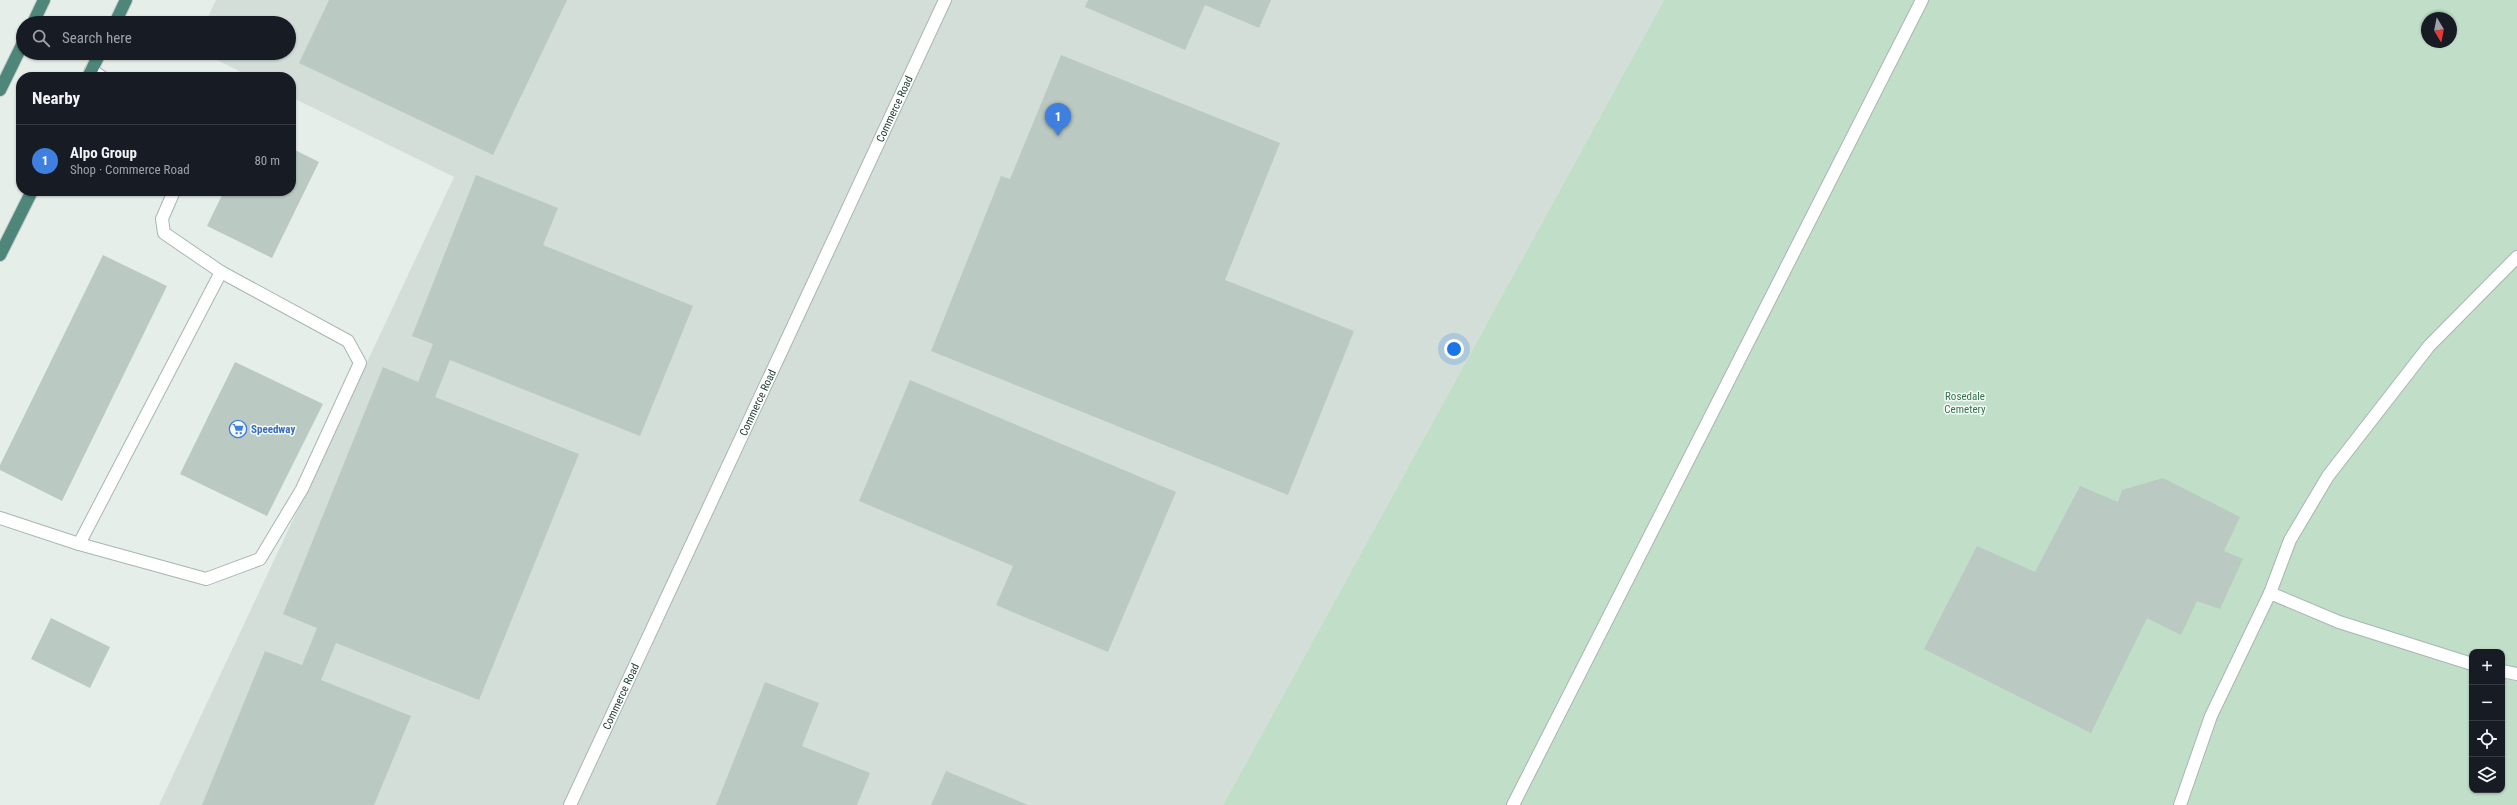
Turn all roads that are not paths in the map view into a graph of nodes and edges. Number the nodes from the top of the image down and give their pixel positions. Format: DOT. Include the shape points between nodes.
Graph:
graph roads {
  1 [pos="44,0"];
  2 [pos="126,0"];
  3 [pos="945,0"];
  4 [pos="1922,0"];
  5 [pos="36,16"];
  6 [pos="118,16"];
  7 [pos="16,57"];
  8 [pos="98,60"];
  9 [pos="95,72"];
  10 [pos="0,90"];
  11 [pos="30,196"];
  12 [pos="172,196"];
  13 [pos="0,255"];
  14 [pos="2517,257"];
  15 [pos="221,272"];
  16 [pos="0,518"];
  17 [pos="79,544"];
  18 [pos="2270,593"];
  19 [pos="2469,663"];
  20 [pos="2505,672"];
  21 [pos="2517,674"];
  22 [pos="570,805"];
  23 [pos="1513,805"];
  24 [pos="2180,805"];
  1 -- 5 [label="highway"];
  2 -- 6 [label="highway"];
  3 -- 22 [label="street, Commerce Road"];
  4 -- 23 [label="street"];
  7 -- 10 [label="highway"];
  8 -- 9 [label="highway"];
  11 -- 13 [label="highway"];
  12 -- 15 [label="street" via="162,219 164,233"];
  14 -- 18 [label="street" via="2429,346 2328,476 2290,540"];
  15 -- 17 [label="street"];
  15 -- 17 [label="street" via="348,341 360,363 302,489 260,559 206,579"];
  16 -- 17 [label="street"];
  18 -- 19 [label="street" via="2339,622"];
  18 -- 24 [label="street" via="2211,716"];
  20 -- 21 [label="street"];
}
